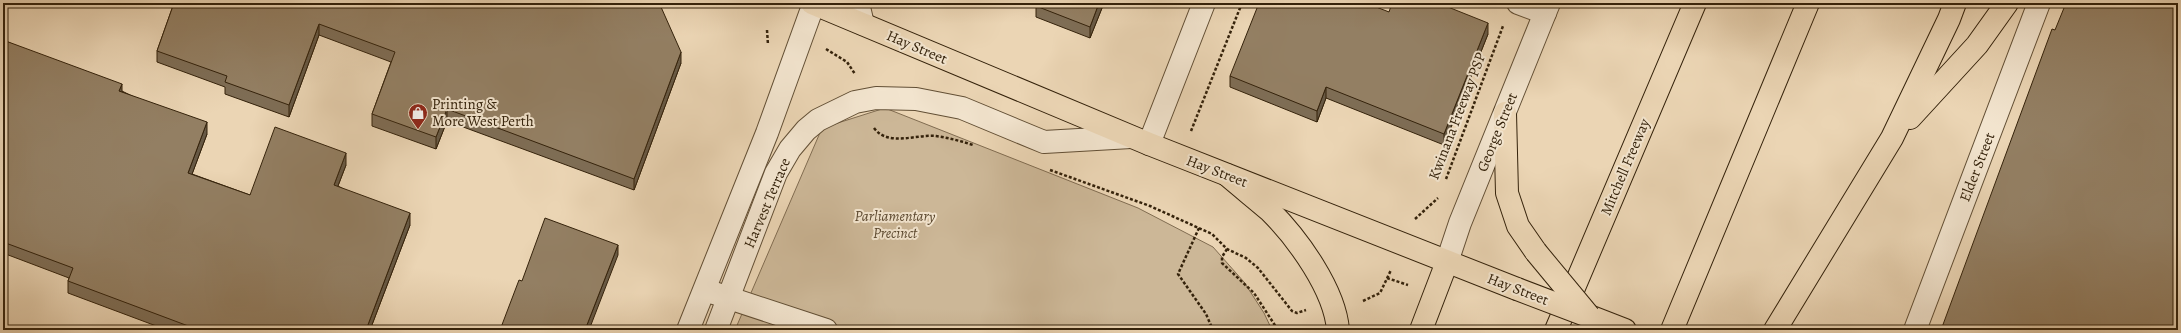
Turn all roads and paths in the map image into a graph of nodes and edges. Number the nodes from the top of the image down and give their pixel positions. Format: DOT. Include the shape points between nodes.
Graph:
graph roads {
  1 [pos="813,3"];
  2 [pos="858,3"];
  3 [pos="1204,3"];
  4 [pos="1242,3"];
  5 [pos="1518,3"];
  6 [pos="1695,3"];
  7 [pos="1808,3"];
  8 [pos="1955,3"];
  9 [pos="2007,3"];
  10 [pos="2039,3"];
  11 [pos="1547,8"];
  12 [pos="863,24"];
  13 [pos="1503,25"];
  14 [pos="821,47"];
  15 [pos="856,77"];
  16 [pos="1505,113"];
  17 [pos="871,122"];
  18 [pos="1892,138"];
  19 [pos="1140,141"];
  20 [pos="978,146"];
  21 [pos="1181,157"];
  22 [pos="1049,170"];
  23 [pos="1227,175"];
  24 [pos="1443,185"];
  25 [pos="1440,192"];
  26 [pos="1412,222"];
  27 [pos="1199,228"];
  28 [pos="1227,249"];
  29 [pos="1447,262"];
  30 [pos="1394,264"];
  31 [pos="1387,278"];
  32 [pos="1408,285"];
  33 [pos="703,290"];
  34 [pos="728,297"];
  35 [pos="1363,300"];
  36 [pos="1306,310"];
  37 [pos="1589,316"];
  38 [pos="688,330"];
  39 [pos="716,330"];
  40 [pos="826,330"];
  41 [pos="1213,330"];
  42 [pos="1278,330"];
  43 [pos="1338,330"];
  44 [pos="1421,330"];
  45 [pos="1556,330"];
  46 [pos="1625,330"];
  47 [pos="1672,330"];
  48 [pos="1775,330"];
  49 [pos="1915,330"];
  1 -- 12 [label="main road, Hay Street"];
  1 -- 33 [label="street, Harvest Terrace" via="767,133"];
  2 -- 12 [label="street"];
  3 -- 19 [label="street"];
  4 -- 21 [label="path"];
  5 -- 11 [label="street"];
  6 -- 45 [label="main road, Mitchell Freeway"];
  7 -- 47 [label="main road"];
  8 -- 18 [label="main road"];
  9 -- 18 [label="main road" via="1977,45"];
  10 -- 49 [label="street, Elder Street"];
  11 -- 16 [label="street, George Street"];
  12 -- 19 [label="main road, Hay Street"];
  13 -- 24 [label="path, Kwinana Freeway PSP"];
  14 -- 15 [label="path" via="847,62"];
  16 -- 29 [label="street, George Street" via="1460,223"];
  16 -- 37 [label="main road, bridge" via="1507,192 1518,226"];
  17 -- 20 [label="path" via="879,134 890,138 935,136"];
  18 -- 48 [label="main road"];
  19 -- 21 [label="main road, Hay Street"];
  19 -- 34 [label="street, Harvest Terrace" via="1044,142 962,108 916,99 876,98 843,107 818,120 790,149 776,173"];
  21 -- 23 [label="main road, Hay Street"];
  22 -- 27 [label="path" via="1150,206"];
  23 -- 29 [label="main road, Hay Street"];
  23 -- 43 [label="main road" via="1270,212 1306,257 1334,305"];
  25 -- 26 [label="path, Kwinana Freeway PSP" via="1438,199"];
  27 -- 28 [label="path" via="1212,234"];
  27 -- 41 [label="path" via="1178,274 1206,314"];
  28 -- 36 [label="path" via="1246,258 1258,268 1292,311 1297,313"];
  28 -- 42 [label="path" via="1222,257 1222,263 1254,293"];
  29 -- 37 [label="main road, Hay Street, bridge"];
  29 -- 44 [label="main road"];
  30 -- 31 [label="path"];
  31 -- 32 [label="path"];
  31 -- 35 [label="path" via="1380,293"];
  33 -- 34 [label="street"];
  33 -- 38 [label="street, Harvest Terrace"];
  34 -- 39 [label="street, Harvest Terrace"];
  34 -- 40 [label="street"];
  37 -- 46 [label="main road, Hay Street"];
}
